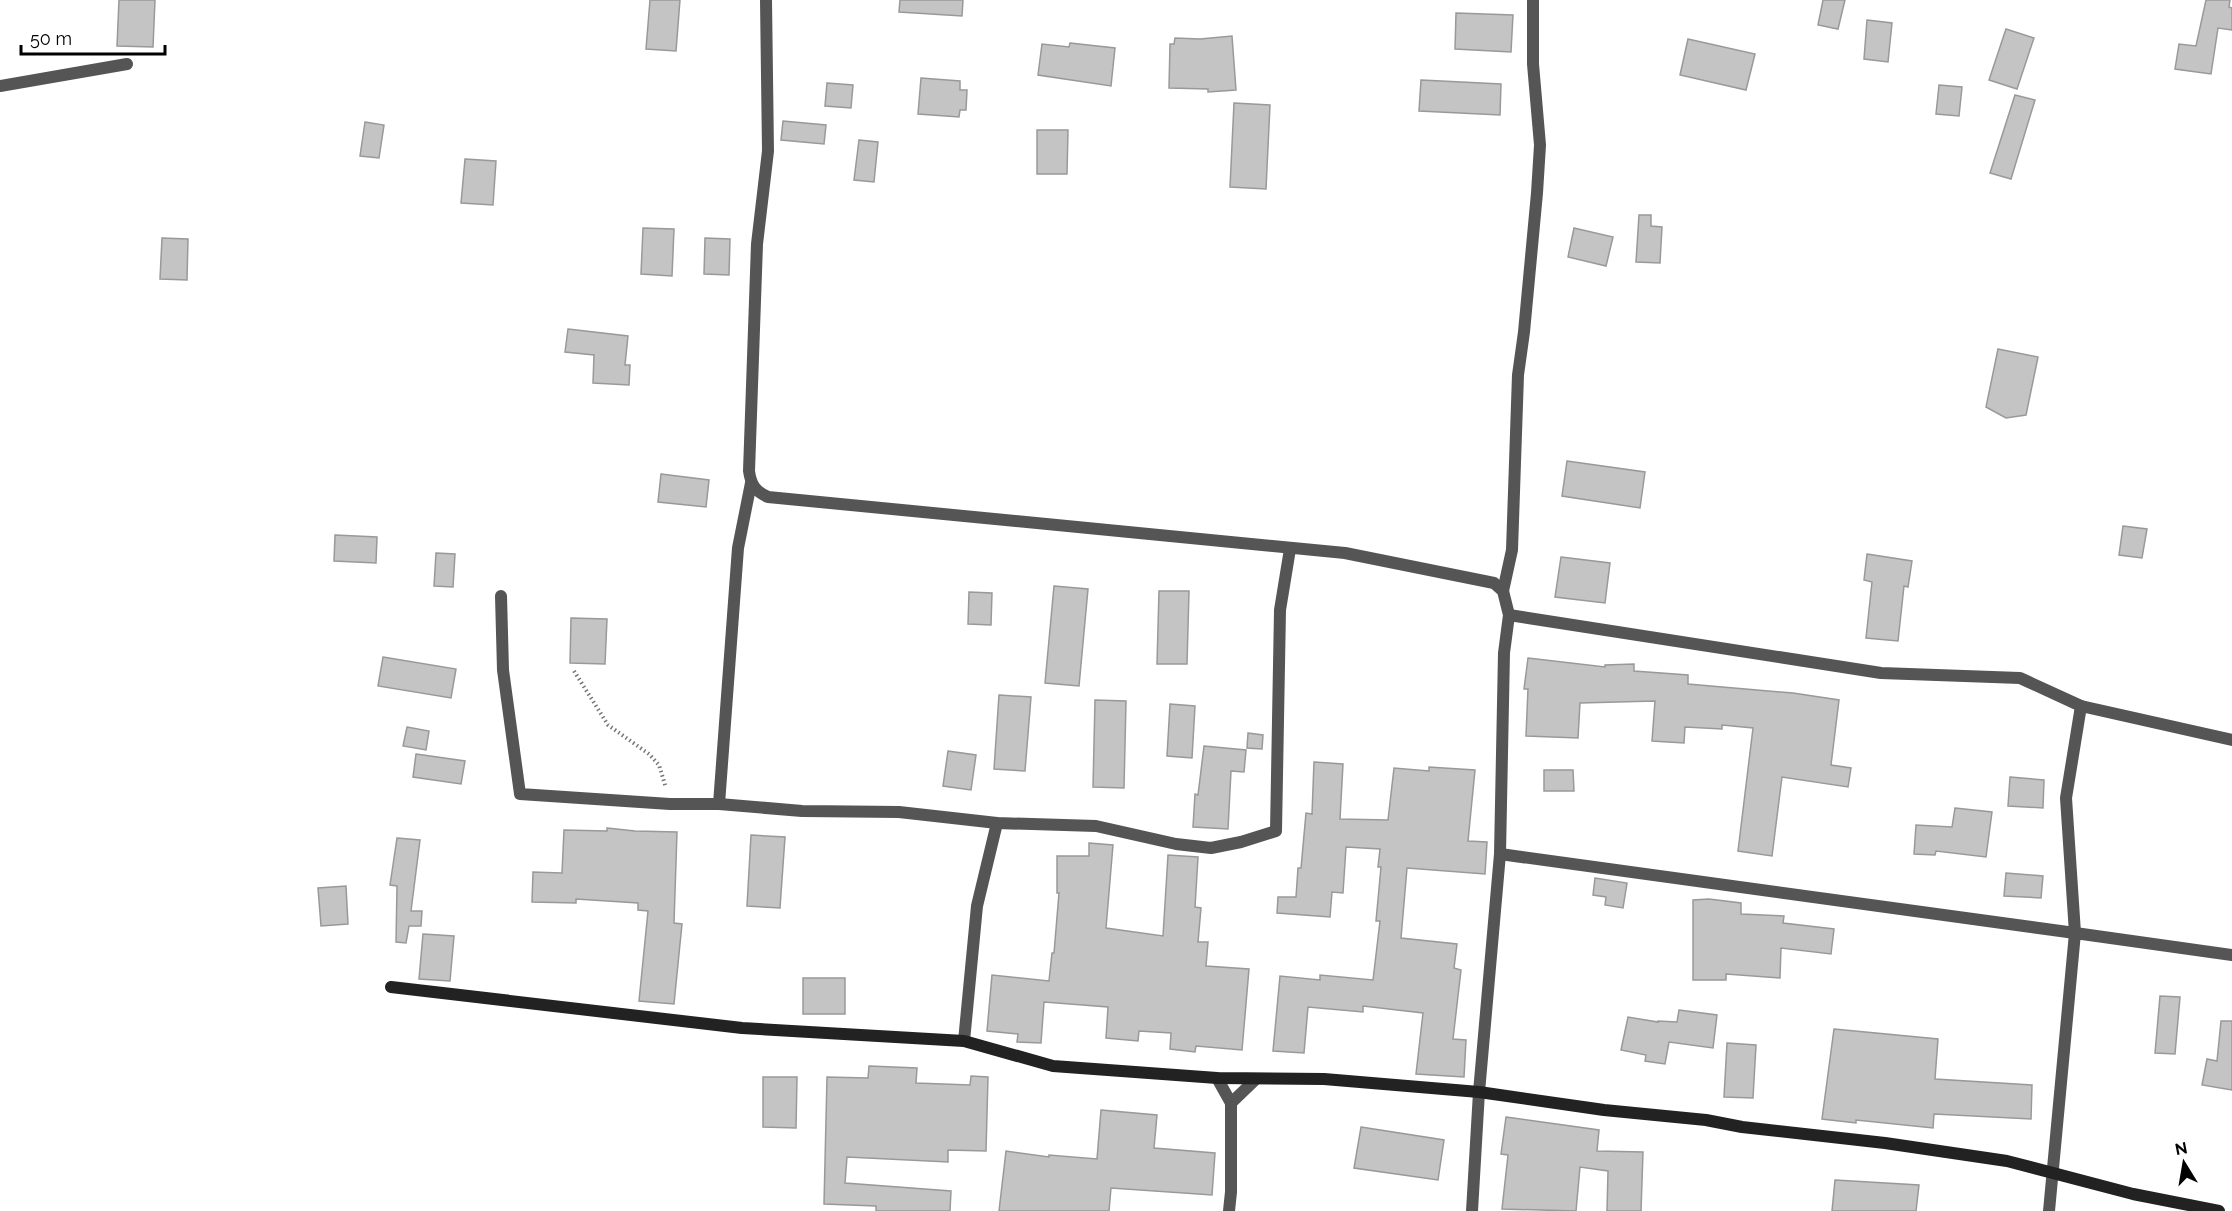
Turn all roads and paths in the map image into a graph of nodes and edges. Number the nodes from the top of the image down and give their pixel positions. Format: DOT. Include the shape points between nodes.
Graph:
graph roads {
  1 [pos="766,0"];
  2 [pos="1533,0"];
  3 [pos="127,64"];
  4 [pos="0,86"];
  5 [pos="751,483"];
  6 [pos="1290,549"];
  7 [pos="1503,591"];
  8 [pos="501,596"];
  9 [pos="1509,615"];
  10 [pos="574,671"];
  11 [pos="2081,706"];
  12 [pos="2232,740"];
  13 [pos="670,804"];
  14 [pos="720,804"];
  15 [pos="997,823"];
  16 [pos="1500,854"];
  17 [pos="2075,933"];
  18 [pos="2232,955"];
  19 [pos="391,987"];
  20 [pos="964,1041"];
  21 [pos="1217,1078"];
  22 [pos="1256,1080"];
  23 [pos="1479,1092"];
  24 [pos="1231,1103"];
  25 [pos="2052,1172"];
  26 [pos="1229,1211"];
  27 [pos="1472,1211"];
  28 [pos="2049,1211"];
  29 [pos="2219,1211"];
  1 -- 5 [label="street" via="768,150 757,243"];
  2 -- 7 [label="street" via="1533,64 1540,145 1530,283 1518,375 1512,550"];
  3 -- 4 [label="street"];
  5 -- 6 [label="street" via="768,497"];
  5 -- 14 [label="street" via="738,548"];
  6 -- 7 [label="street" via="1345,553 1494,583"];
  6 -- 15 [label="street" via="1280,610 1276,831 1211,848 1096,826"];
  7 -- 9 [label="street"];
  8 -- 13 [label="street" via="502,670 520,794"];
  9 -- 11 [label="street" via="1881,673 2020,678"];
  9 -- 16 [label="street" via="1504,653"];
  10 -- 13 [label="path" via="608,725 659,765"];
  11 -- 12 [label="street"];
  11 -- 17 [label="street" via="2066,798"];
  13 -- 14 [label="street"];
  14 -- 15 [label="street" via="802,811 899,812"];
  15 -- 20 [label="street" via="977,906"];
  16 -- 17 [label="street"];
  16 -- 23 [label="street"];
  17 -- 18 [label="street"];
  17 -- 25 [label="street"];
  19 -- 20 [label="street" via="742,1028"];
  20 -- 21 [label="street" via="1053,1066"];
  21 -- 22 [label="street"];
  21 -- 24 [label="street"];
  22 -- 23 [label="street" via="1324,1079"];
  22 -- 24 [label="street"];
  23 -- 25 [label="street" via="1885,1143 2007,1161"];
  23 -- 27 [label="street"];
  24 -- 26 [label="street"];
  25 -- 28 [label="street"];
  25 -- 29 [label="street" via="2133,1194"];
}
